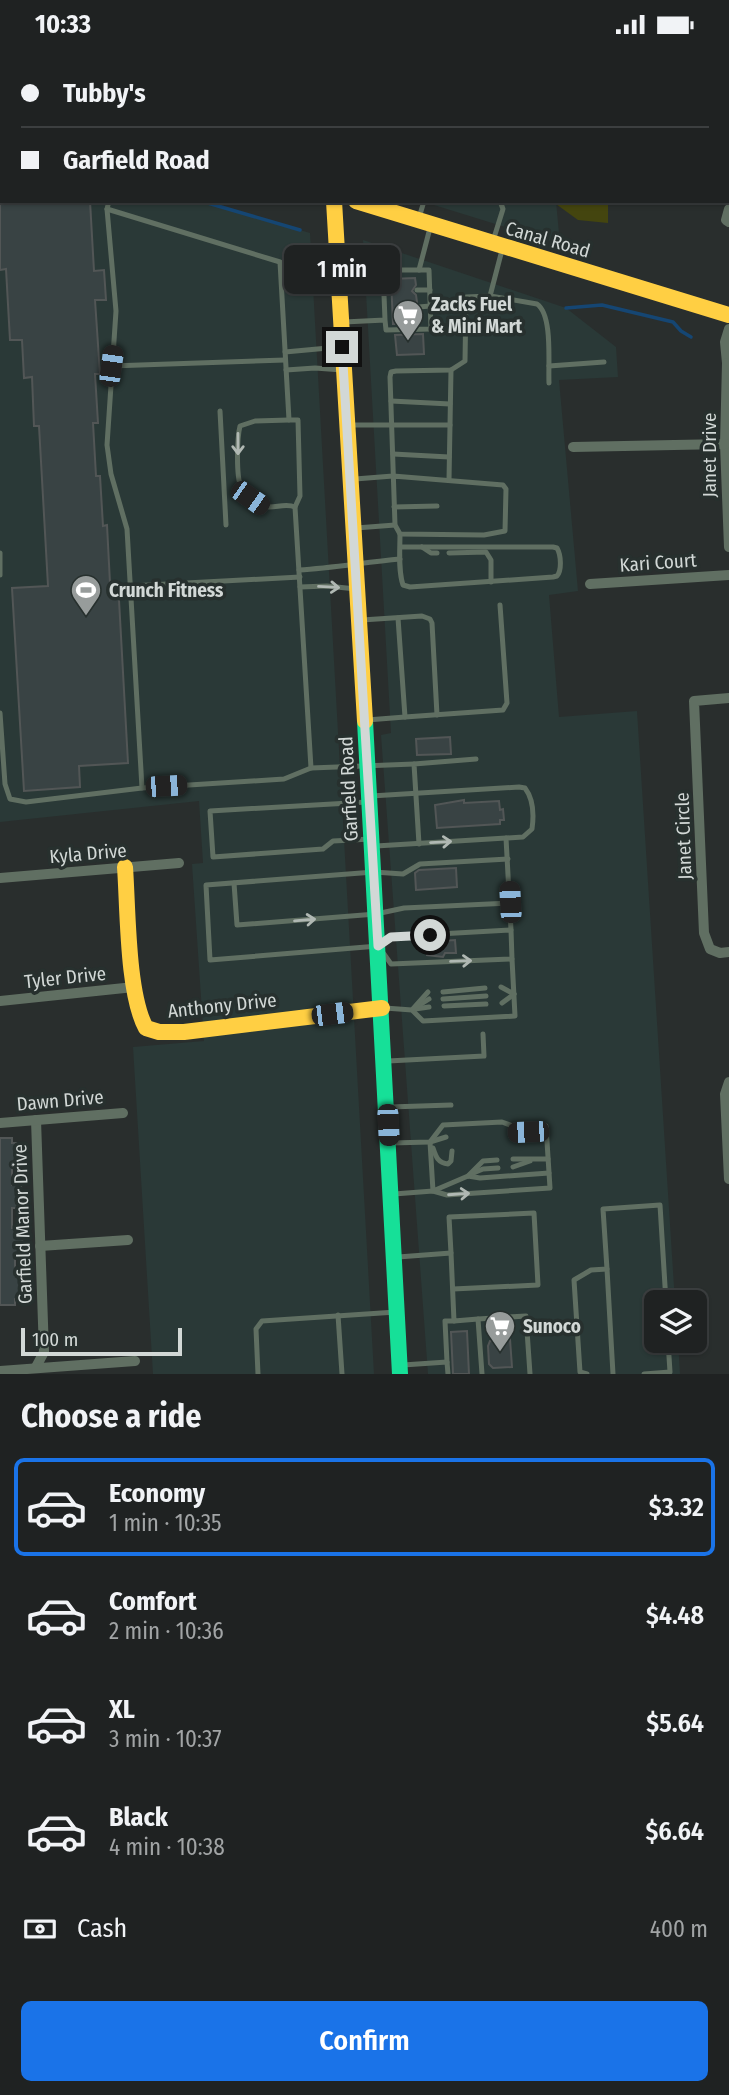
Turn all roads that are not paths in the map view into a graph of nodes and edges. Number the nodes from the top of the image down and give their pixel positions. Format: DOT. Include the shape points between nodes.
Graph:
graph roads {
  1 [pos="108,203"];
  2 [pos="334,203"];
  3 [pos="362,203"];
  4 [pos="424,203"];
  5 [pos="501,203"];
  6 [pos="107,209"];
  7 [pos="729,209"];
  8 [pos="729,222"];
  9 [pos="424,223"];
  10 [pos="497,246"];
  11 [pos="419,270"];
  12 [pos="430,290"];
  13 [pos="417,291"];
  14 [pos="490,296"];
  15 [pos="430,306"];
  16 [pos="419,307"];
  17 [pos="729,315"];
  18 [pos="385,320"];
  19 [pos="341,323"];
  20 [pos="729,329"];
  21 [pos="342,347"];
  22 [pos="285,352"];
  23 [pos="285,360"];
  24 [pos="604,362"];
  25 [pos="728,362"];
  26 [pos="111,366"];
  27 [pos="549,366"];
  28 [pos="286,370"];
  29 [pos="344,370"];
  30 [pos="452,370"];
  31 [pos="549,383"];
  32 [pos="391,401"];
  33 [pos="450,404"];
  34 [pos="220,411"];
  35 [pos="289,421"];
  36 [pos="346,425"];
  37 [pos="392,425"];
  38 [pos="450,425"];
  39 [pos="724,444"];
  40 [pos="573,447"];
  41 [pos="393,454"];
  42 [pos="449,457"];
  43 [pos="393,476"];
  44 [pos="349,480"];
  45 [pos="449,480"];
  46 [pos="437,506"];
  47 [pos="295,507"];
  48 [pos="394,507"];
  49 [pos="226,525"];
  50 [pos="395,525"];
  51 [pos="728,527"];
  52 [pos="352,528"];
  53 [pos="400,534"];
  54 [pos="400,547"];
  55 [pos="421,547"];
  56 [pos="729,547"];
  57 [pos="0,553"];
  58 [pos="438,553"];
  59 [pos="449,553"];
  60 [pos="400,559"];
  61 [pos="355,563"];
  62 [pos="299,570"];
  63 [pos="0,575"];
  64 [pos="729,575"];
  65 [pos="300,577"];
  66 [pos="491,582"];
  67 [pos="590,584"];
  68 [pos="130,586"];
  69 [pos="300,587"];
  70 [pos="357,589"];
  71 [pos="500,605"];
  72 [pos="398,618"];
  73 [pos="359,620"];
  74 [pos="729,698"];
  75 [pos="0,713"];
  76 [pos="437,715"];
  77 [pos="405,717"];
  78 [pos="365,720"];
  79 [pos="476,759"];
  80 [pos="414,764"];
  81 [pos="368,767"];
  82 [pos="312,768"];
  83 [pos="142,788"];
  84 [pos="416,793"];
  85 [pos="370,799"];
  86 [pos="506,838"];
  87 [pos="372,843"];
  88 [pos="419,844"];
  89 [pos="508,859"];
  90 [pos="179,863"];
  91 [pos="125,867"];
  92 [pos="374,872"];
  93 [pos="0,878"];
  94 [pos="234,883"];
  95 [pos="510,902"];
  96 [pos="376,914"];
  97 [pos="511,930"];
  98 [pos="378,946"];
  99 [pos="729,952"];
  100 [pos="512,959"];
  101 [pos="134,987"];
  102 [pos="500,987"];
  103 [pos="485,988"];
  104 [pos="428,992"];
  105 [pos="443,992"];
  106 [pos="514,994"];
  107 [pos="486,996"];
  108 [pos="501,996"];
  109 [pos="429,999"];
  110 [pos="0,1001"];
  111 [pos="502,1003"];
  112 [pos="486,1004"];
  113 [pos="429,1007"];
  114 [pos="382,1008"];
  115 [pos="412,1010"];
  116 [pos="483,1034"];
  117 [pos="384,1061"];
  118 [pos="728,1082"];
  119 [pos="451,1105"];
  120 [pos="387,1107"];
  121 [pos="122,1112"];
  122 [pos="36,1120"];
  123 [pos="0,1123"];
  124 [pos="546,1131"];
  125 [pos="511,1133"];
  126 [pos="446,1137"];
  127 [pos="430,1142"];
  128 [pos="388,1143"];
  129 [pos="452,1150"];
  130 [pos="513,1159"];
  131 [pos="548,1159"];
  132 [pos="497,1160"];
  133 [pos="531,1160"];
  134 [pos="513,1167"];
  135 [pos="498,1168"];
  136 [pos="549,1173"];
  137 [pos="468,1176"];
  138 [pos="729,1179"];
  139 [pos="433,1191"];
  140 [pos="391,1194"];
  141 [pos="128,1240"];
  142 [pos="40,1246"];
  143 [pos="451,1253"];
  144 [pos="394,1257"];
  145 [pos="607,1269"];
  146 [pos="453,1289"];
  147 [pos="665,1290"];
  148 [pos="397,1312"];
  149 [pos="338,1315"];
  150 [pos="478,1319"];
  151 [pos="454,1321"];
  152 [pos="669,1353"];
  153 [pos="135,1361"];
  154 [pos="447,1362"];
  155 [pos="400,1369"];
  156 [pos="0,1371"];
  157 [pos="37,1372"];
  158 [pos="258,1374"];
  159 [pos="342,1374"];
  160 [pos="448,1374"];
  161 [pos="482,1374"];
  162 [pos="530,1374"];
  163 [pos="587,1374"];
  164 [pos="613,1374"];
  165 [pos="644,1374"];
  1 -- 6 [label="lane"];
  2 -- 19 [label="main road, Garfield Road"];
  3 -- 9 [label="main road, Canal Road"];
  4 -- 9 [label="lane"];
  5 -- 10 [label="lane"];
  6 -- 22 [label="lane" via="280,262"];
  6 -- 26 [label="lane" via="116,311"];
  7 -- 8 [label="street"];
  9 -- 10 [label="main road, Canal Road"];
  9 -- 11 [label="lane"];
  10 -- 14 [label="lane"];
  10 -- 17 [label="main road, Canal Road"];
  11 -- 12 [label="lane" via="429,270"];
  11 -- 18 [label="lane" via="383,270"];
  12 -- 13 [label="lane"];
  12 -- 15 [label="lane"];
  14 -- 27 [label="lane" via="542,308 547,318"];
  14 -- 30 [label="lane" via="466,297 464,361"];
  15 -- 16 [label="lane"];
  15 -- 18 [label="lane" via="431,329 386,330"];
  18 -- 19 [label="lane"];
  19 -- 21 [label="main road, Garfield Road"];
  20 -- 25 [label="street, Janet Drive" via="725,342"];
  21 -- 22 [label="lane"];
  21 -- 29 [label="main road, Garfield Road"];
  22 -- 23 [label="lane"];
  23 -- 26 [label="lane"];
  23 -- 28 [label="lane"];
  24 -- 27 [label="lane"];
  25 -- 39 [label="street, Janet Drive"];
  26 -- 68 [label="lane" via="107,445 127,529"];
  27 -- 31 [label="lane"];
  28 -- 29 [label="lane"];
  28 -- 35 [label="lane"];
  29 -- 36 [label="main road, Garfield Road"];
  30 -- 32 [label="lane" via="391,372"];
  30 -- 33 [label="lane"];
  32 -- 33 [label="lane"];
  32 -- 37 [label="lane"];
  33 -- 38 [label="lane"];
  34 -- 49 [label="lane"];
  35 -- 47 [label="lane" via="298,420 300,496"];
  35 -- 47 [label="lane, one-way" via="240,426 240,486 262,506"];
  36 -- 37 [label="lane"];
  36 -- 44 [label="main road, Garfield Road"];
  37 -- 38 [label="lane"];
  37 -- 41 [label="lane"];
  38 -- 42 [label="lane"];
  39 -- 40 [label="street"];
  39 -- 51 [label="street, Janet Drive"];
  41 -- 42 [label="lane"];
  41 -- 43 [label="lane"];
  42 -- 45 [label="lane"];
  43 -- 44 [label="lane"];
  43 -- 45 [label="lane"];
  43 -- 48 [label="lane"];
  44 -- 52 [label="main road, Garfield Road"];
  45 -- 53 [label="lane" via="503,485 505,531"];
  46 -- 48 [label="lane"];
  47 -- 62 [label="lane"];
  48 -- 50 [label="lane"];
  50 -- 52 [label="lane"];
  50 -- 53 [label="lane"];
  51 -- 56 [label="street, Janet Drive"];
  52 -- 61 [label="main road, Garfield Road"];
  53 -- 54 [label="lane"];
  54 -- 55 [label="lane"];
  54 -- 60 [label="lane"];
  55 -- 58 [label="lane"];
  55 -- 66 [label="lane" via="557,548 557,576"];
  57 -- 63 [label="lane"];
  59 -- 66 [label="lane" via="486,552 491,560"];
  60 -- 61 [label="lane"];
  60 -- 66 [label="lane" via="401,580 410,587"];
  61 -- 62 [label="lane"];
  61 -- 70 [label="main road, Garfield Road"];
  62 -- 65 [label="lane"];
  64 -- 67 [label="street, Kari Court"];
  65 -- 68 [label="lane"];
  65 -- 69 [label="lane"];
  68 -- 83 [label="lane"];
  69 -- 70 [label="lane, one-way"];
  69 -- 82 [label="lane"];
  70 -- 73 [label="main road, Garfield Road"];
  71 -- 76 [label="lane" via="506,707"];
  72 -- 73 [label="lane"];
  72 -- 76 [label="lane" via="427,617 432,623"];
  72 -- 77 [label="lane"];
  73 -- 78 [label="main road, Garfield Road"];
  74 -- 99 [label="street, Janet Circle" via="694,701 704,933 710,949"];
  75 -- 83 [label="lane" via="10,799 26,802"];
  76 -- 77 [label="lane"];
  77 -- 78 [label="lane"];
  78 -- 81 [label="main road, Garfield Road"];
  79 -- 80 [label="lane"];
  80 -- 81 [label="lane"];
  80 -- 84 [label="lane"];
  81 -- 82 [label="lane"];
  81 -- 85 [label="main road, Garfield Road"];
  82 -- 83 [label="lane" via="284,779"];
  84 -- 85 [label="lane"];
  84 -- 86 [label="lane" via="525,788 532,804 532,829 523,837"];
  84 -- 88 [label="lane"];
  85 -- 87 [label="main road, Garfield Road"];
  85 -- 87 [label="lane" via="210,811 213,857 323,849 333,841"];
  88 -- 86 [label="lane, one-way"];
  86 -- 89 [label="lane"];
  87 -- 88 [label="lane"];
  87 -- 92 [label="main road, Garfield Road"];
  89 -- 92 [label="lane" via="420,865 403,874"];
  89 -- 95 [label="lane"];
  90 -- 91 [label="street, Kyla Drive"];
  91 -- 93 [label="street, Kyla Drive"];
  91 -- 101 [label="main road, Anthony Drive"];
  92 -- 94 [label="lane"];
  92 -- 96 [label="main road, Garfield Road"];
  94 -- 96 [label="lane, one-way" via="237,925"];
  94 -- 98 [label="lane" via="206,885 210,960"];
  95 -- 96 [label="lane"];
  95 -- 97 [label="lane"];
  96 -- 98 [label="main road, Garfield Road"];
  97 -- 98 [label="lane" via="391,937"];
  97 -- 100 [label="lane"];
  98 -- 100 [label="lane, one-way" via="391,964"];
  98 -- 114 [label="main road, Garfield Road"];
  100 -- 106 [label="lane"];
  101 -- 110 [label="street, Tyler Drive"];
  101 -- 114 [label="main road, Anthony Drive" via="141,1021 158,1032"];
  102 -- 106 [label="lane"];
  103 -- 105 [label="lane"];
  104 -- 115 [label="lane"];
  106 -- 108 [label="lane"];
  106 -- 111 [label="lane"];
  106 -- 115 [label="lane" via="515,1016 423,1021"];
  107 -- 112 [label="lane" via="443,1003"];
  109 -- 115 [label="lane"];
  113 -- 115 [label="lane"];
  114 -- 115 [label="lane"];
  114 -- 117 [label="main road, Garfield Road"];
  116 -- 117 [label="lane" via="484,1056"];
  117 -- 120 [label="main road, Garfield Road"];
  118 -- 138 [label="street"];
  119 -- 120 [label="lane"];
  120 -- 128 [label="main road, Garfield Road"];
  121 -- 122 [label="street, Dawn Drive"];
  122 -- 123 [label="street, Dawn Drive"];
  122 -- 142 [label="street, Garfield Manor Drive"];
  124 -- 125 [label="lane"];
  124 -- 127 [label="lane" via="546,1126 518,1128 502,1122 443,1125"];
  124 -- 131 [label="lane"];
  126 -- 127 [label="lane"];
  127 -- 128 [label="lane"];
  127 -- 129 [label="lane" via="442,1163 452,1161"];
  127 -- 139 [label="lane"];
  128 -- 140 [label="main road, Garfield Road"];
  130 -- 133 [label="lane"];
  131 -- 133 [label="lane"];
  131 -- 136 [label="lane"];
  132 -- 137 [label="lane" via="483,1161"];
  133 -- 134 [label="lane"];
  135 -- 137 [label="lane"];
  136 -- 137 [label="lane"];
  139 -- 136 [label="lane, one-way" via="447,1195 550,1188"];
  137 -- 139 [label="lane"];
  139 -- 140 [label="lane"];
  140 -- 144 [label="main road, Garfield Road"];
  141 -- 142 [label="street"];
  142 -- 157 [label="street, Garfield Manor Drive" via="44,1352"];
  143 -- 144 [label="lane"];
  143 -- 146 [label="lane"];
  143 -- 146 [label="lane" via="449,1217 534,1213 538,1285"];
  144 -- 148 [label="main road, Garfield Road"];
  145 -- 147 [label="lane" via="603,1209 660,1205"];
  145 -- 163 [label="lane" via="591,1270 574,1280 580,1372"];
  145 -- 164 [label="lane"];
  146 -- 151 [label="lane"];
  148 -- 149 [label="lane"];
  148 -- 155 [label="main road, Garfield Road"];
  149 -- 158 [label="lane" via="258,1324"];
  149 -- 159 [label="lane"];
  150 -- 151 [label="lane"];
  150 -- 161 [label="lane"];
  150 -- 162 [label="lane" via="526,1316"];
  151 -- 154 [label="lane" via="445,1321"];
  152 -- 165 [label="lane" via="670,1372"];
  153 -- 157 [label="street"];
  154 -- 155 [label="lane"];
  154 -- 160 [label="lane"];
  156 -- 157 [label="street"];
}
